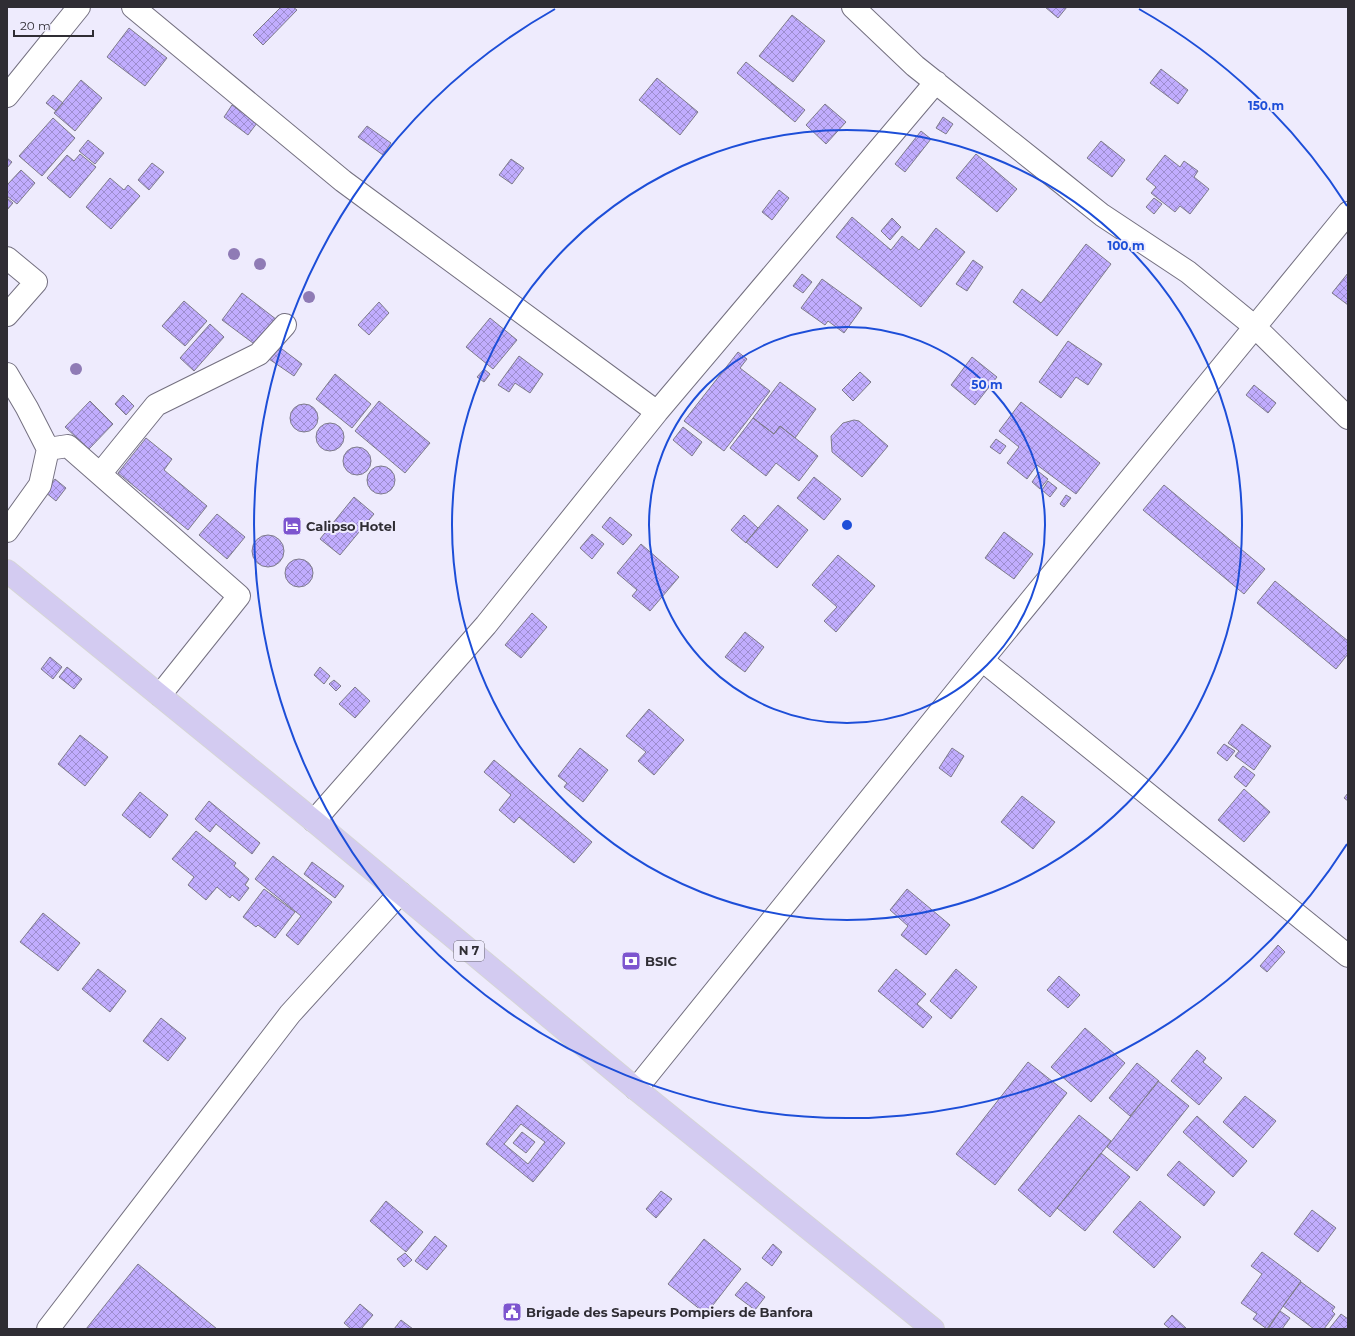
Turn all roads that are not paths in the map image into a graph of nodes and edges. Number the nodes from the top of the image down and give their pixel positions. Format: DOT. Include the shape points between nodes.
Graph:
graph roads {
  1 [pos="79,7"];
  2 [pos="133,7"];
  3 [pos="853,7"];
  4 [pos="936,82"];
  5 [pos="7,96"];
  6 [pos="1348,213"];
  7 [pos="7,258"];
  8 [pos="7,315"];
  9 [pos="285,325"];
  10 [pos="1255,327"];
  11 [pos="7,374"];
  12 [pos="17,407"];
  13 [pos="657,412"];
  14 [pos="1348,418"];
  15 [pos="48,449"];
  16 [pos="100,474"];
  17 [pos="7,531"];
  18 [pos="7,571"];
  19 [pos="982,660"];
  20 [pos="160,695"];
  21 [pos="314,821"];
  22 [pos="400,893"];
  23 [pos="1348,956"];
  24 [pos="636,1089"];
  25 [pos="48,1329"];
  26 [pos="933,1329"];
  1 -- 5 [label="street"];
  2 -- 13 [label="street" via="343,181"];
  3 -- 4 [label="street" via="915,66"];
  4 -- 10 [label="street" via="1102,215 1188,272"];
  4 -- 13 [label="street"];
  6 -- 10 [label="street"];
  7 -- 8 [label="street" via="36,282"];
  9 -- 16 [label="street" via="259,354 156,405"];
  10 -- 14 [label="street"];
  10 -- 19 [label="street"];
  11 -- 12 [label="street"];
  12 -- 15 [label="street"];
  13 -- 21 [label="street" via="486,625"];
  15 -- 16 [label="street" via="68,446"];
  15 -- 17 [label="street" via="40,486"];
  16 -- 20 [label="street" via="238,596"];
  18 -- 20 [label="highway, N 7"];
  19 -- 23 [label="street"];
  19 -- 24 [label="street"];
  20 -- 21 [label="highway, N 7"];
  21 -- 22 [label="highway, N 7"];
  22 -- 24 [label="highway, N 7"];
  22 -- 25 [label="street" via="290,1014"];
  24 -- 26 [label="highway, N 7"];
}
